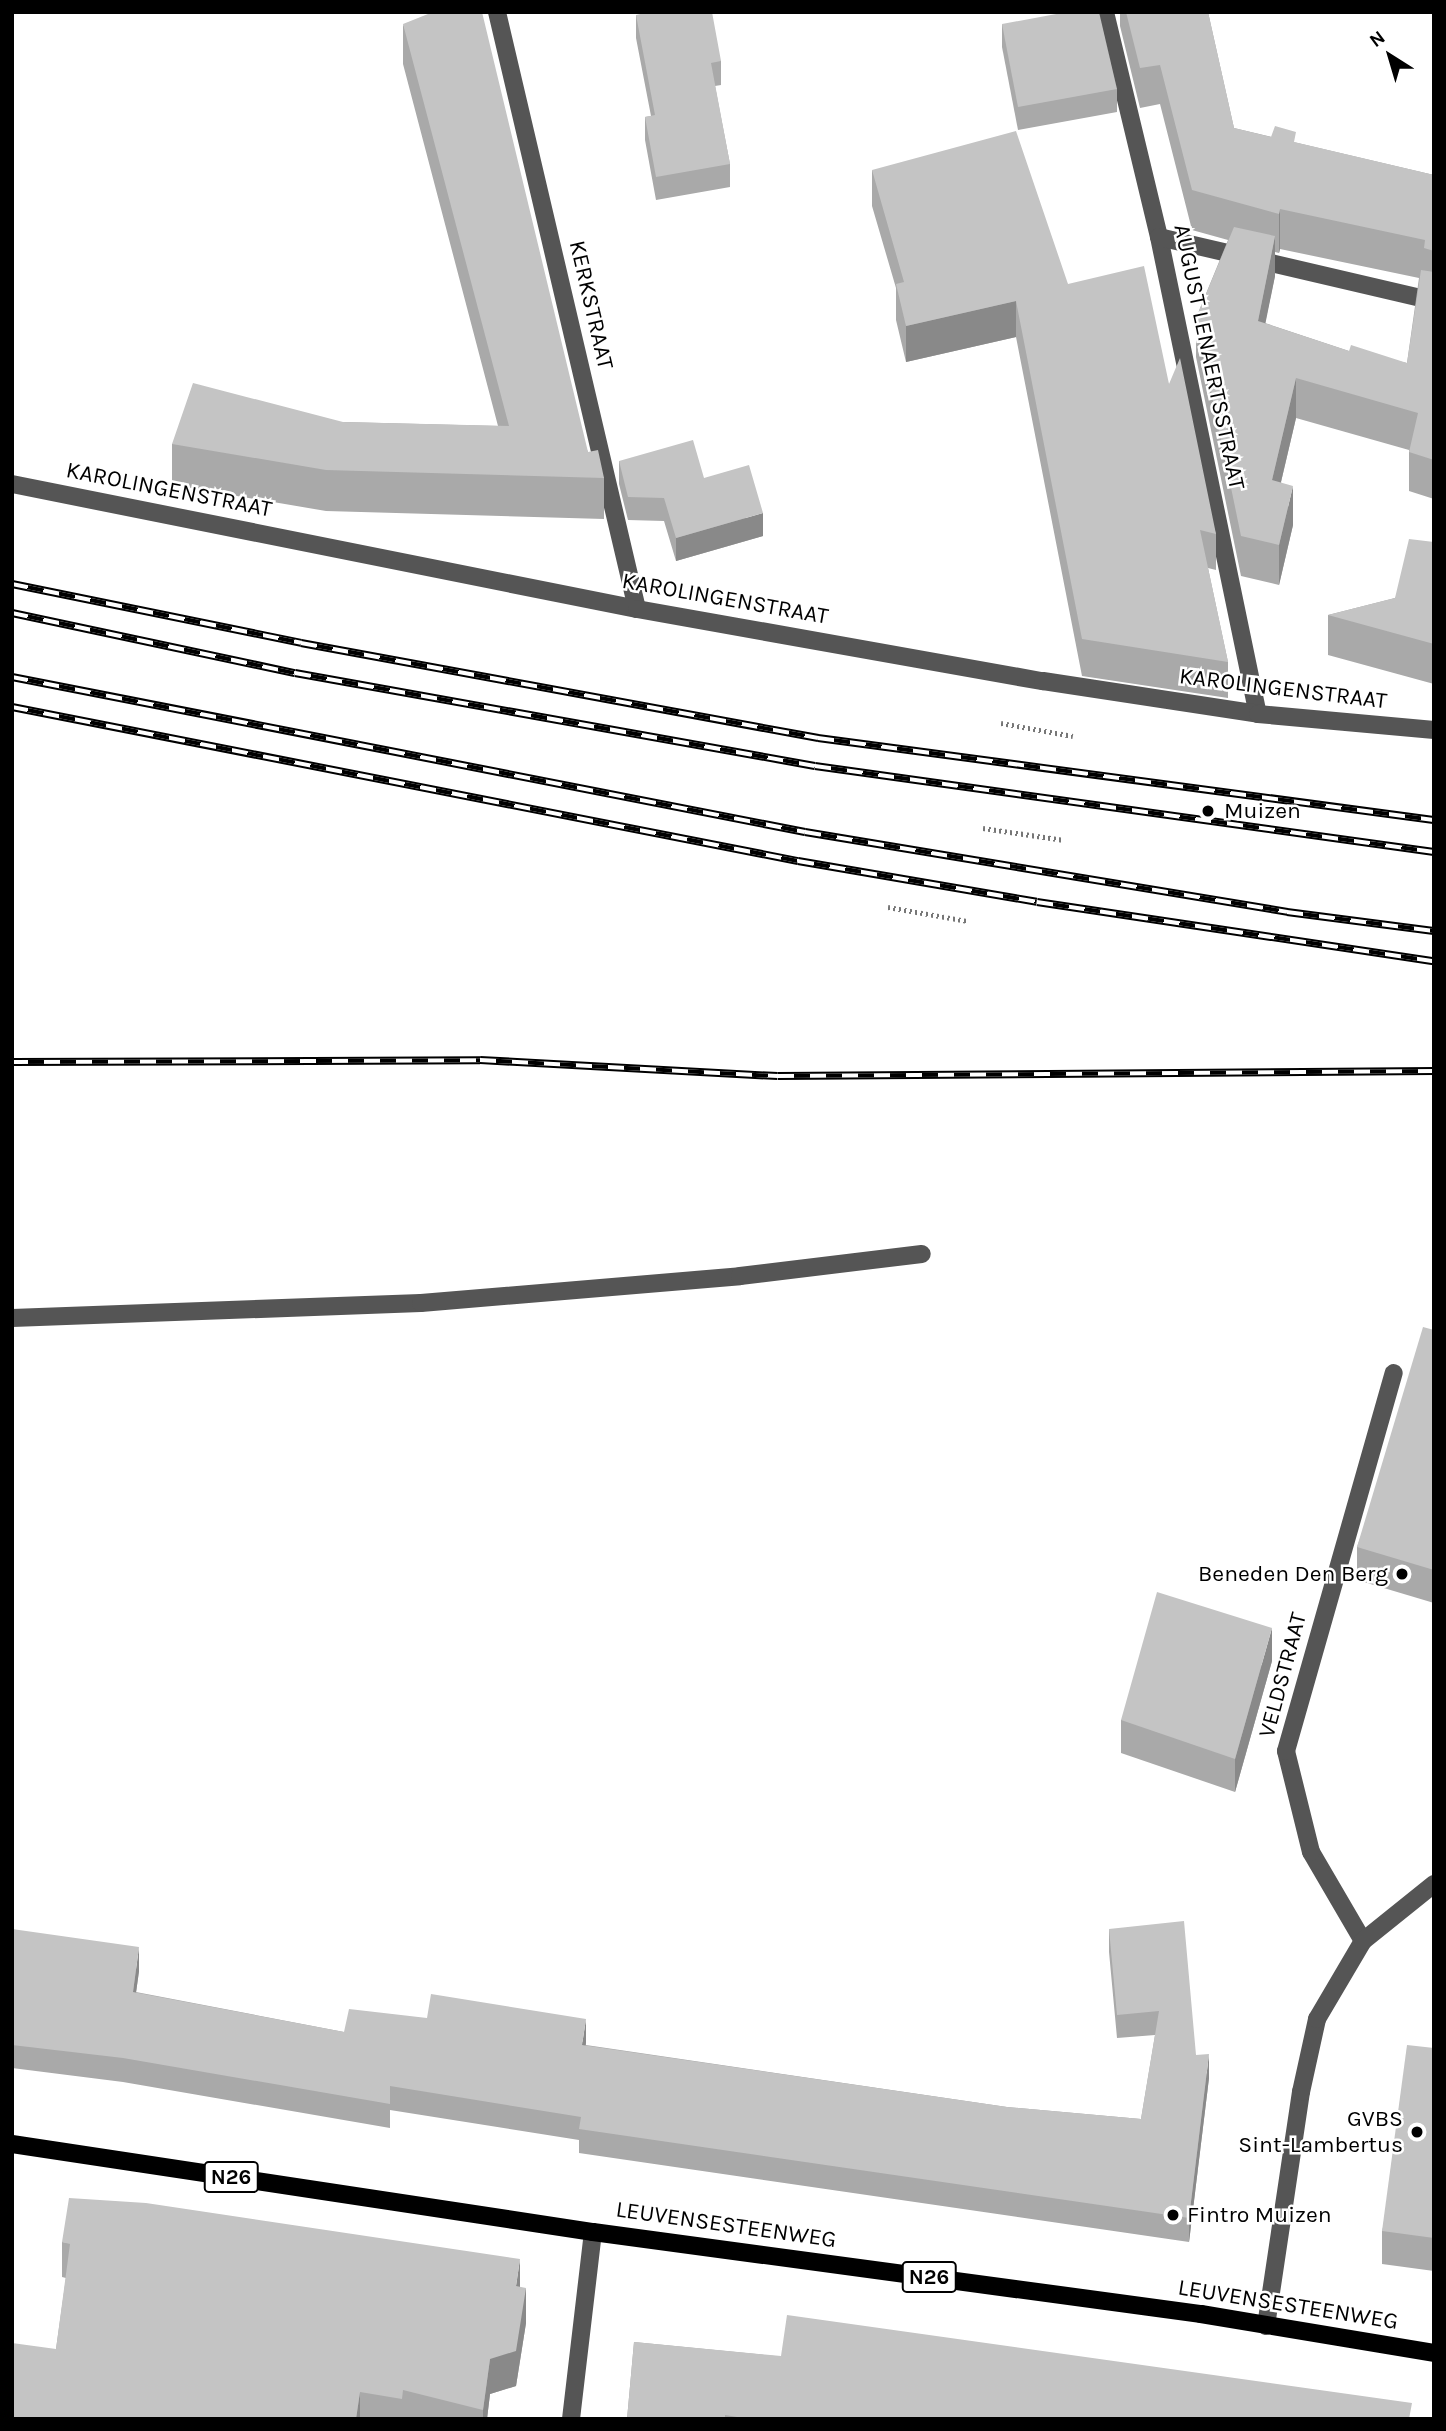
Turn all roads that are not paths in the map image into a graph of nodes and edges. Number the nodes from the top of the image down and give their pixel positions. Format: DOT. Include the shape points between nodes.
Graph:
graph roads {
  1 [pos="497,12"];
  2 [pos="1105,12"];
  3 [pos="1159,237"];
  4 [pos="1434,302"];
  5 [pos="12,484"];
  6 [pos="637,609"];
  7 [pos="1258,714"];
  8 [pos="1434,730"];
  9 [pos="922,1254"];
  10 [pos="12,1318"];
  11 [pos="1394,1373"];
  12 [pos="1432,1886"];
  13 [pos="1363,1941"];
  14 [pos="12,2144"];
  15 [pos="593,2232"];
  16 [pos="1266,2326"];
  17 [pos="1434,2353"];
  18 [pos="571,2419"];
  1 -- 6 [label="street, KERKSTRAAT"];
  2 -- 3 [label="street, AUGUST LENAERTSSTRAAT"];
  3 -- 4 [label="street"];
  3 -- 7 [label="street, AUGUST LENAERTSSTRAAT"];
  5 -- 6 [label="street, KAROLINGENSTRAAT"];
  6 -- 7 [label="street, KAROLINGENSTRAAT"];
  7 -- 8 [label="street, KAROLINGENSTRAAT"];
  9 -- 10 [label="street" via="740,1276 421,1303"];
  11 -- 13 [label="street, VELDSTRAAT" via="1286,1751 1311,1852"];
  12 -- 13 [label="street"];
  13 -- 16 [label="street" via="1317,2019 1301,2092"];
  14 -- 15 [label="main road, LEUVENSESTEENWEG / N26"];
  15 -- 16 [label="main road, LEUVENSESTEENWEG / N26"];
  15 -- 18 [label="street"];
  16 -- 17 [label="main road, LEUVENSESTEENWEG / N26"];
}
